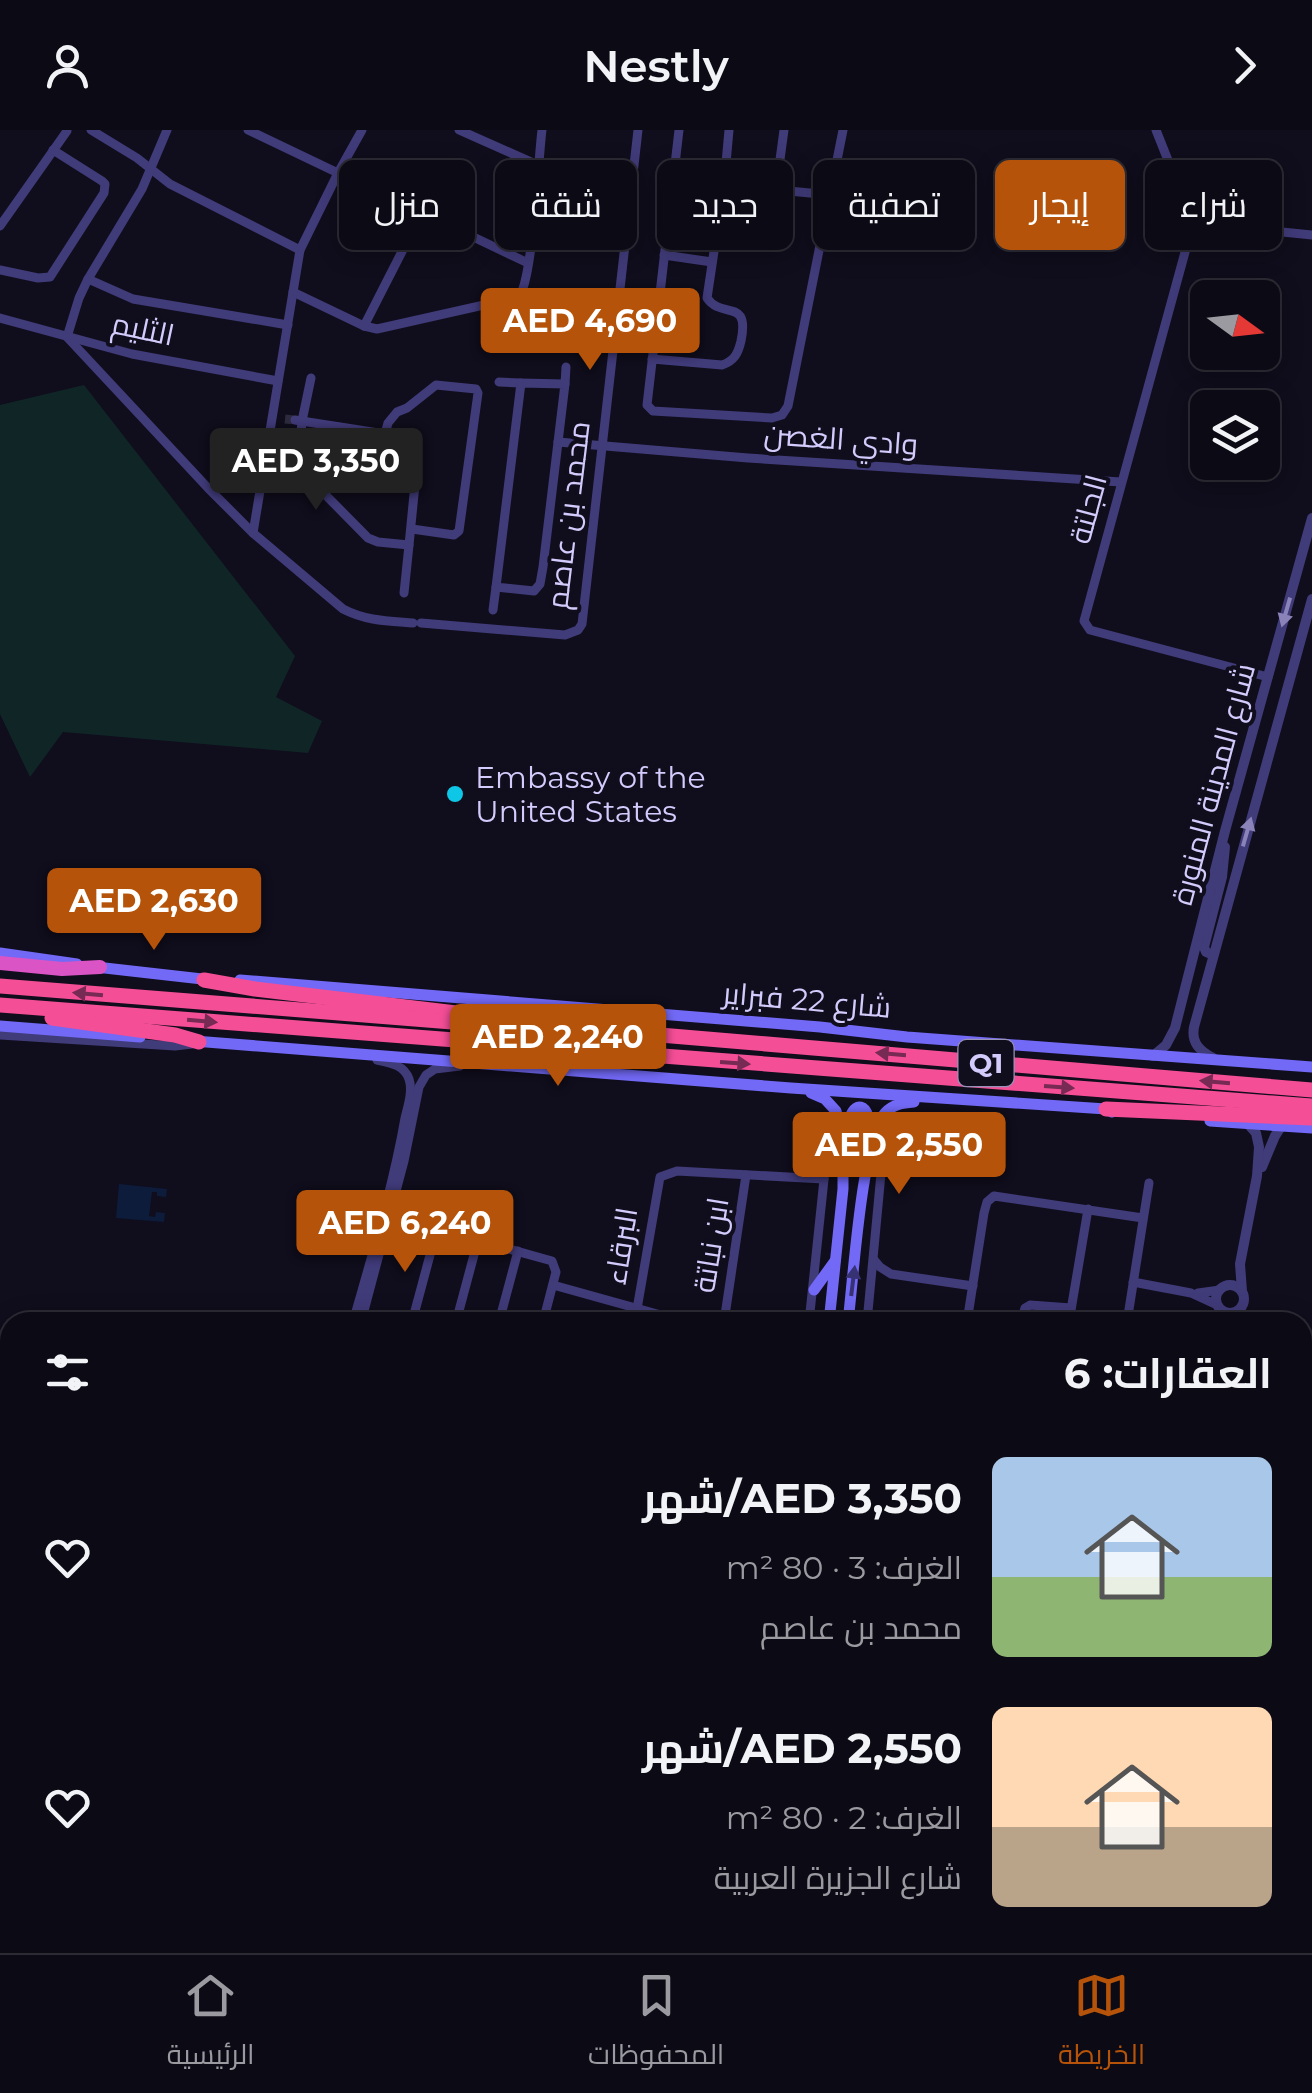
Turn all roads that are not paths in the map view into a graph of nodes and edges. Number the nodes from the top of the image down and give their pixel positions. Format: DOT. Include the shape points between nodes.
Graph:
graph roads {
  1 [pos="91,130"];
  2 [pos="167,130"];
  3 [pos="248,130"];
  4 [pos="362,130"];
  5 [pos="459,130"];
  6 [pos="542,130"];
  7 [pos="638,130"];
  8 [pos="679,130"];
  9 [pos="729,130"];
  10 [pos="784,130"];
  11 [pos="843,130"];
  12 [pos="1156,130"];
  13 [pos="67,131"];
  14 [pos="53,150"];
  15 [pos="527,160"];
  16 [pos="539,160"];
  17 [pos="726,160"];
  18 [pos="780,160"];
  19 [pos="837,160"];
  20 [pos="1168,160"];
  21 [pos="151,171"];
  22 [pos="338,173"];
  23 [pos="0,226"];
  24 [pos="1282,231"];
  25 [pos="1312,234"];
  26 [pos="475,238"];
  27 [pos="300,250"];
  28 [pos="403,250"];
  29 [pos="529,250"];
  30 [pos="714,250"];
  31 [pos="820,250"];
  32 [pos="1185,250"];
  33 [pos="664,255"];
  34 [pos="712,262"];
  35 [pos="528,263"];
  36 [pos="0,270"];
  37 [pos="88,280"];
  38 [pos="293,292"];
  39 [pos="618,299"];
  40 [pos="658,305"];
  41 [pos="617,311"];
  42 [pos="656,317"];
  43 [pos="0,318"];
  44 [pos="288,325"];
  45 [pos="364,326"];
  46 [pos="66,338"];
  47 [pos="652,359"];
  48 [pos="566,366"];
  49 [pos="311,378"];
  50 [pos="278,380"];
  51 [pos="499,382"];
  52 [pos="521,382"];
  53 [pos="565,384"];
  54 [pos="272,417"];
  55 [pos="294,420"];
  56 [pos="385,434"];
  57 [pos="558,442"];
  58 [pos="602,446"];
  59 [pos="1121,482"];
  60 [pos="1312,518"];
  61 [pos="412,529"];
  62 [pos="253,533"];
  63 [pos="409,545"];
  64 [pos="496,587"];
  65 [pos="404,593"];
  66 [pos="1312,600"];
  67 [pos="493,610"];
  68 [pos="1268,678"];
  69 [pos="1225,831"];
  70 [pos="0,953"];
  71 [pos="1213,955"];
  72 [pos="0,964"];
  73 [pos="100,967"];
  74 [pos="204,980"];
  75 [pos="0,986"];
  76 [pos="0,1005"];
  77 [pos="499,1023"];
  78 [pos="0,1026"];
  79 [pos="0,1034"];
  80 [pos="199,1042"];
  81 [pos="341,1052"];
  82 [pos="1153,1056"];
  83 [pos="1214,1060"];
  84 [pos="473,1062"];
  85 [pos="1312,1066"];
  86 [pos="791,1088"];
  87 [pos="1312,1090"];
  88 [pos="932,1098"];
  89 [pos="1312,1106"];
  90 [pos="1106,1110"];
  91 [pos="1312,1118"];
  92 [pos="1247,1123"];
  93 [pos="878,1126"];
  94 [pos="1282,1126"];
  95 [pos="1312,1128"];
  96 [pos="829,1132"];
  97 [pos="746,1175"];
  98 [pos="1257,1176"];
  99 [pos="824,1179"];
  100 [pos="1149,1183"];
  101 [pos="843,1189"];
  102 [pos="861,1201"];
  103 [pos="1088,1209"];
  104 [pos="1144,1218"];
  105 [pos="389,1220"];
  106 [pos="437,1229"];
  107 [pos="478,1240"];
  108 [pos="518,1251"];
  109 [pos="837,1257"];
  110 [pos="874,1260"];
  111 [pos="1240,1264"];
  112 [pos="891,1274"];
  113 [pos="872,1280"];
  114 [pos="1133,1282"];
  115 [pos="553,1285"];
  116 [pos="973,1286"];
  117 [pos="1225,1287"];
  118 [pos="814,1290"];
  119 [pos="1242,1291"];
  120 [pos="1191,1293"];
  121 [pos="1071,1308"];
  122 [pos="637,1309"];
  123 [pos="356,1312"];
  124 [pos="364,1312"];
  125 [pos="415,1312"];
  126 [pos="459,1312"];
  127 [pos="502,1312"];
  128 [pos="546,1312"];
  129 [pos="648,1312"];
  130 [pos="725,1312"];
  131 [pos="811,1312"];
  132 [pos="830,1312"];
  133 [pos="849,1312"];
  134 [pos="868,1312"];
  135 [pos="969,1312"];
  136 [pos="1024,1312"];
  137 [pos="1070,1312"];
  138 [pos="1128,1312"];
  139 [pos="1220,1312"];
  140 [pos="1221,1312"];
  141 [pos="1239,1312"];
  1 -- 21 [label="street"];
  2 -- 21 [label="street"];
  3 -- 22 [label="street"];
  4 -- 22 [label="street"];
  5 -- 15 [label="street"];
  6 -- 16 [label="street"];
  7 -- 39 [label="street, محمد بن عاصم"];
  8 -- 33 [label="street"];
  9 -- 17 [label="street"];
  10 -- 18 [label="street"];
  11 -- 19 [label="street"];
  12 -- 20 [label="street"];
  13 -- 14 [label="street"];
  14 -- 23 [label="street"];
  14 -- 36 [label="street" via="102,181 104,193 50,277"];
  21 -- 27 [label="street"];
  21 -- 37 [label="street"];
  22 -- 27 [label="street"];
  24 -- 25 [label="street"];
  26 -- 35 [label="street"];
  27 -- 38 [label="street"];
  28 -- 45 [label="street"];
  29 -- 35 [label="street"];
  30 -- 34 [label="street"];
  31 -- 47 [label="street" via="785,412 772,418 651,410"];
  32 -- 59 [label="street, الجلتة"];
  33 -- 34 [label="street"];
  33 -- 40 [label="street"];
  34 -- 47 [label="street" via="707,298 742,317 738,352 722,365"];
  35 -- 45 [label="street" via="516,299 382,330"];
  37 -- 44 [label="street" via="133,299"];
  37 -- 46 [label="street"];
  38 -- 44 [label="street"];
  38 -- 45 [label="street"];
  39 -- 40 [label="street"];
  39 -- 41 [label="street, محمد بن عاصم"];
  40 -- 42 [label="street"];
  41 -- 42 [label="street"];
  41 -- 58 [label="street, محمد بن عاصم"];
  42 -- 47 [label="street"];
  43 -- 46 [label="street, الثليم"];
  44 -- 50 [label="street"];
  46 -- 50 [label="street, الثليم"];
  46 -- 62 [label="street, محمد بن عاصم"];
  48 -- 53 [label="street"];
  49 -- 55 [label="street"];
  50 -- 54 [label="street"];
  51 -- 52 [label="street"];
  52 -- 53 [label="street"];
  52 -- 64 [label="street"];
  53 -- 57 [label="street"];
  54 -- 55 [label="street"];
  54 -- 62 [label="street"];
  55 -- 56 [label="street"];
  55 -- 63 [label="street" via="301,470 368,538"];
  56 -- 61 [label="street" via="389,453 414,484"];
  56 -- 61 [label="street" via="397,412 430,388 478,393 460,531"];
  57 -- 58 [label="street, وادي الغصن"];
  57 -- 64 [label="street" via="540,584 534,591"];
  58 -- 59 [label="street, وادي الغصن"];
  58 -- 62 [label="street, محمد بن عاصم" via="584,617 578,630 565,635 358,617"];
  59 -- 68 [label="street, الجلتة" via="1084,617 1087,628"];
  60 -- 68 [label="street, شارع المدينة المنورة, one-way"];
  61 -- 63 [label="street"];
  63 -- 65 [label="street"];
  64 -- 67 [label="street"];
  71 -- 66 [label="street, شارع المدينة المنورة, one-way"];
  68 -- 69 [label="street, شارع المدينة المنورة"];
  69 -- 71 [label="street" via="1224,866 1204,948"];
  69 -- 82 [label="street, شارع المدينة المنورة" via="1175,1028"];
  70 -- 73 [label="main road, شارع 22 فبراير"];
  71 -- 83 [label="street, شارع المدينة المنورة" via="1192,1034"];
  72 -- 73 [label="highway"];
  73 -- 74 [label="main road, شارع 22 فبراير"];
  74 -- 77 [label="highway"];
  74 -- 82 [label="main road, شارع 22 فبراير"];
  77 -- 75 [label="highway, شارع 22 فبراير / Q1, one-way"];
  76 -- 80 [label="highway"];
  76 -- 89 [label="highway, Q1, one-way"];
  87 -- 77 [label="highway, شارع 22 فبراير / Q1, one-way"];
  78 -- 80 [label="main road"];
  79 -- 80 [label="street"];
  80 -- 81 [label="main road"];
  81 -- 84 [label="main road"];
  81 -- 123 [label="street" via="396,1064 410,1086"];
  82 -- 83 [label="main road, شارع 22 فبراير"];
  83 -- 85 [label="main road, شارع 22 فبراير"];
  84 -- 86 [label="main road"];
  84 -- 105 [label="street" via="435,1070 420,1083"];
  86 -- 88 [label="main road"];
  86 -- 101 [label="main road" via="818,1095 836,1111"];
  88 -- 90 [label="main road"];
  88 -- 93 [label="main road" via="896,1105"];
  90 -- 91 [label="highway"];
  90 -- 92 [label="main road"];
  92 -- 94 [label="main road"];
  92 -- 98 [label="street" via="1258,1140"];
  93 -- 102 [label="main road"];
  93 -- 110 [label="street" via="884,1142"];
  94 -- 95 [label="main road"];
  94 -- 98 [label="street"];
  96 -- 99 [label="street"];
  97 -- 99 [label="street, البرقاء"];
  97 -- 122 [label="street, البرقاء" via="677,1171 660,1177"];
  97 -- 130 [label="street, ابن نباتة"];
  98 -- 111 [label="street"];
  99 -- 118 [label="street"];
  100 -- 104 [label="street"];
  101 -- 102 [label="main road" via="848,1117 861,1108 870,1122"];
  101 -- 109 [label="main road"];
  133 -- 102 [label="main road, one-way"];
  103 -- 104 [label="street"];
  103 -- 116 [label="street" via="994,1196 984,1213"];
  103 -- 121 [label="street"];
  104 -- 114 [label="street"];
  105 -- 106 [label="street"];
  105 -- 124 [label="street"];
  106 -- 107 [label="street"];
  106 -- 125 [label="street"];
  107 -- 108 [label="street"];
  107 -- 126 [label="street"];
  108 -- 115 [label="street" via="554,1263"];
  108 -- 127 [label="street"];
  109 -- 118 [label="main road"];
  109 -- 132 [label="main road"];
  110 -- 112 [label="street"];
  110 -- 113 [label="street"];
  111 -- 117 [label="street"];
  111 -- 119 [label="street"];
  112 -- 113 [label="street"];
  112 -- 116 [label="street"];
  113 -- 134 [label="street"];
  114 -- 120 [label="street"];
  114 -- 138 [label="street"];
  115 -- 122 [label="street"];
  115 -- 128 [label="street"];
  116 -- 135 [label="street"];
  117 -- 119 [label="street"];
  117 -- 120 [label="street"];
  117 -- 140 [label="street" via="1216,1300"];
  118 -- 131 [label="street"];
  119 -- 141 [label="street"];
  120 -- 139 [label="street"];
  121 -- 136 [label="street" via="1030,1304"];
  121 -- 137 [label="street"];
  122 -- 129 [label="street"];
}
